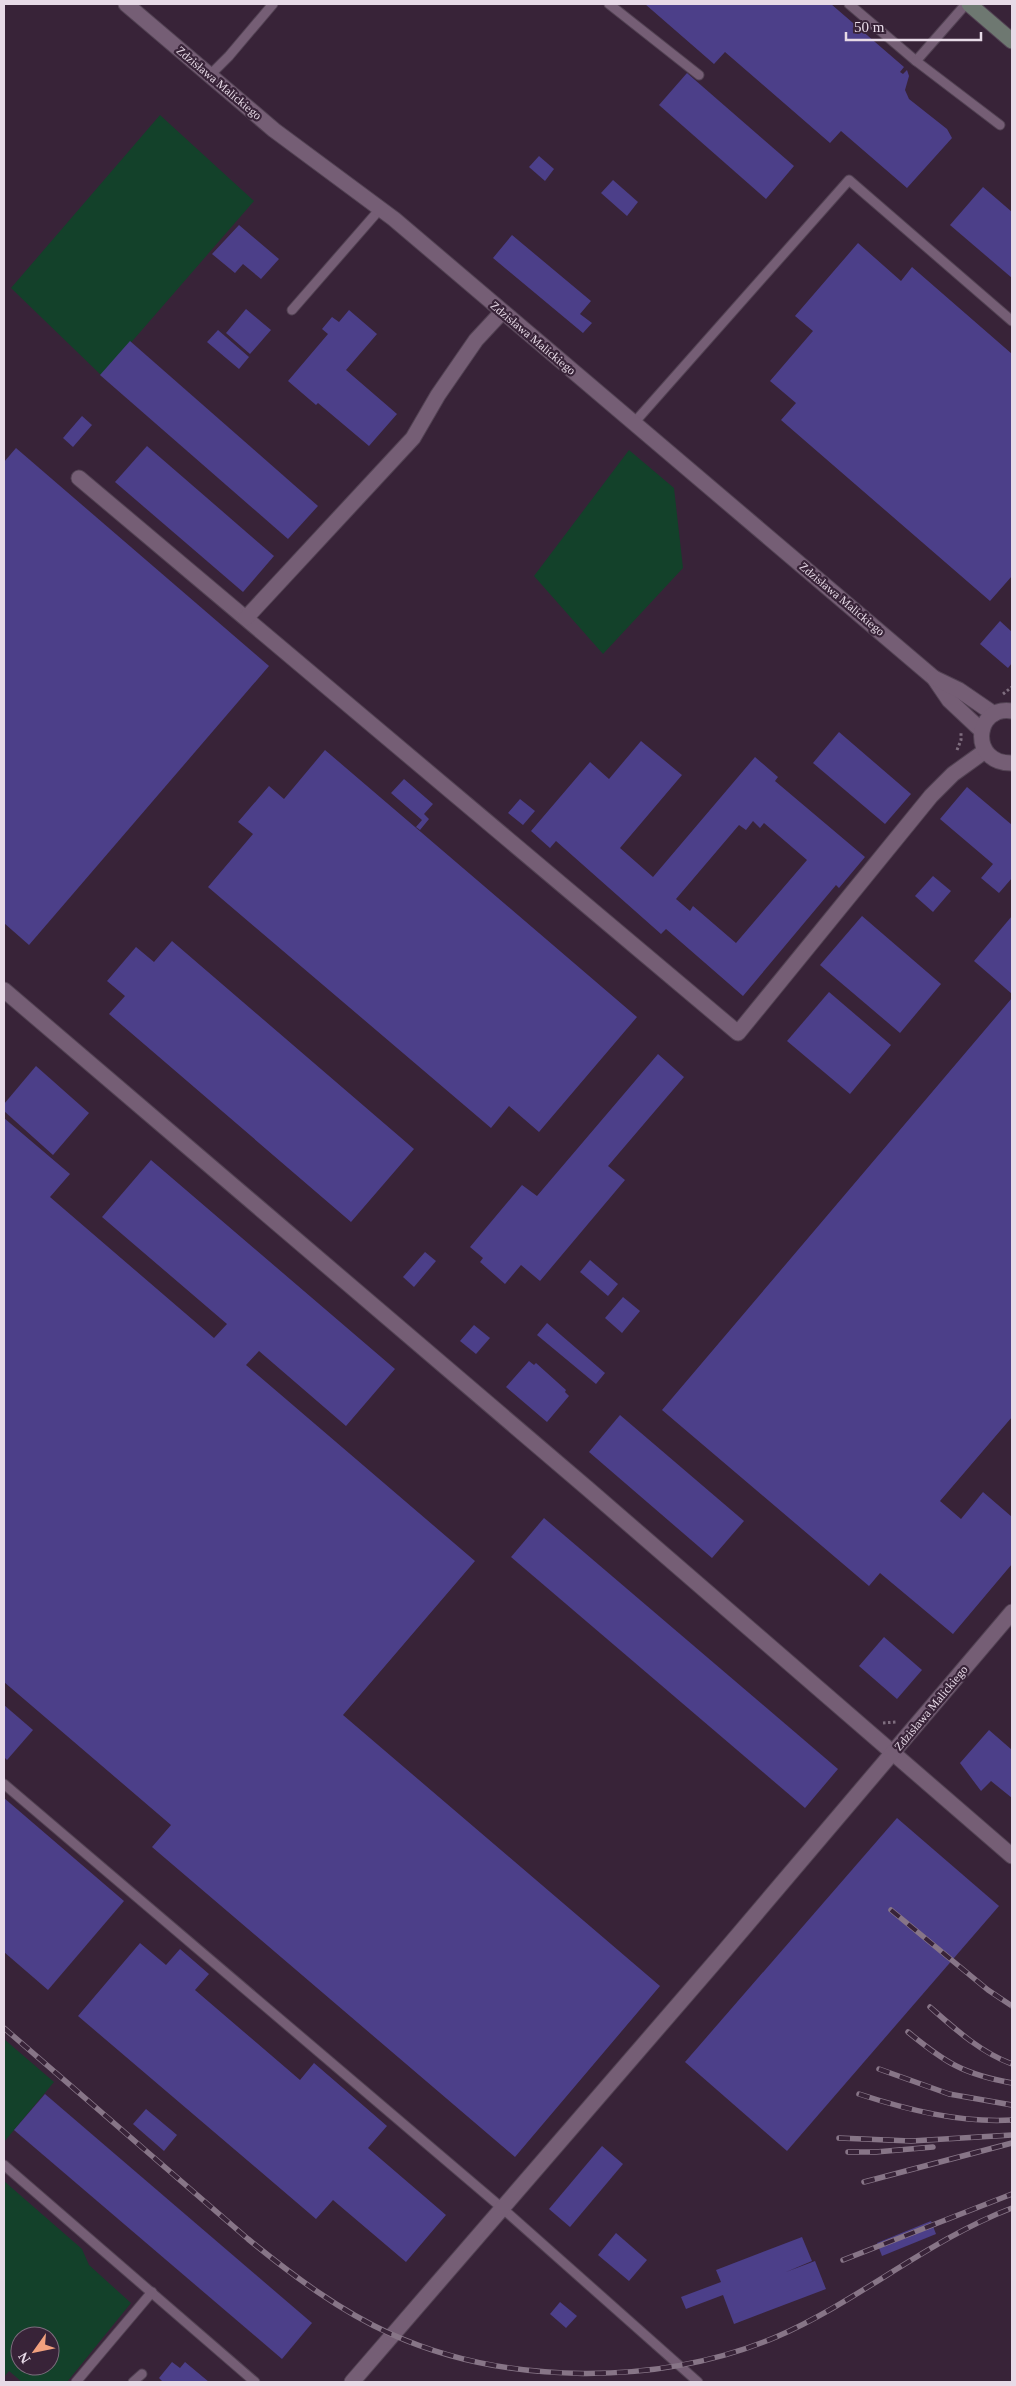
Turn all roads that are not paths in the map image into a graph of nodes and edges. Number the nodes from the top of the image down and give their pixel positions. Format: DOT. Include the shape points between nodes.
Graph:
graph roads {
  1 [pos="126,4"];
  2 [pos="273,4"];
  3 [pos="609,4"];
  4 [pos="849,4"];
  5 [pos="967,4"];
  6 [pos="1012,41"];
  7 [pos="916,61"];
  8 [pos="210,75"];
  9 [pos="699,75"];
  10 [pos="1000,124"];
  11 [pos="380,209"];
  12 [pos="292,310"];
  13 [pos="502,312"];
  14 [pos="1012,321"];
  15 [pos="633,424"];
  16 [pos="79,478"];
  17 [pos="246,618"];
  18 [pos="934,678"];
  19 [pos="1011,709"];
  20 [pos="994,714"];
  21 [pos="982,731"];
  22 [pos="986,751"];
  23 [pos="1012,763"];
  24 [pos="4,990"];
  25 [pos="1012,1612"];
  26 [pos="892,1752"];
  27 [pos="4,1784"];
  28 [pos="1012,1856"];
  29 [pos="4,2165"];
  30 [pos="502,2208"];
  31 [pos="152,2292"];
  32 [pos="142,2374"];
  33 [pos="76,2382"];
  34 [pos="133,2382"];
  35 [pos="255,2382"];
  36 [pos="352,2382"];
  37 [pos="698,2382"];
  1 -- 8 [label="street, Zdzisława Malickiego"];
  2 -- 8 [label="lane"];
  3 -- 9 [label="lane"];
  4 -- 7 [label="lane"];
  5 -- 6 [label="street"];
  5 -- 7 [label="lane"];
  7 -- 10 [label="lane"];
  8 -- 11 [label="street, Zdzisława Malickiego" via="282,136"];
  11 -- 12 [label="lane"];
  11 -- 13 [label="street, Zdzisława Malickiego"];
  13 -- 15 [label="street, Zdzisława Malickiego"];
  13 -- 17 [label="street" via="476,340 438,395 414,438"];
  14 -- 15 [label="lane" via="849,180"];
  15 -- 18 [label="street, Zdzisława Malickiego"];
  16 -- 17 [label="street"];
  17 -- 22 [label="street" via="738,1033 931,796 953,774"];
  18 -- 20 [label="street, Zdzisława Malickiego" via="959,690"];
  18 -- 21 [label="street, Zdzisława Malickiego" via="949,700"];
  19 -- 20 [label="street"];
  20 -- 21 [label="street"];
  21 -- 22 [label="street"];
  22 -- 23 [label="street" via="997,761"];
  24 -- 26 [label="street"];
  25 -- 26 [label="street, Zdzisława Malickiego"];
  26 -- 28 [label="street, Zdzisława Malickiego"];
  26 -- 30 [label="street"];
  27 -- 30 [label="lane"];
  29 -- 31 [label="lane"];
  30 -- 36 [label="street"];
  30 -- 37 [label="lane"];
  31 -- 33 [label="lane"];
  31 -- 35 [label="lane"];
  32 -- 34 [label="lane"];
}
